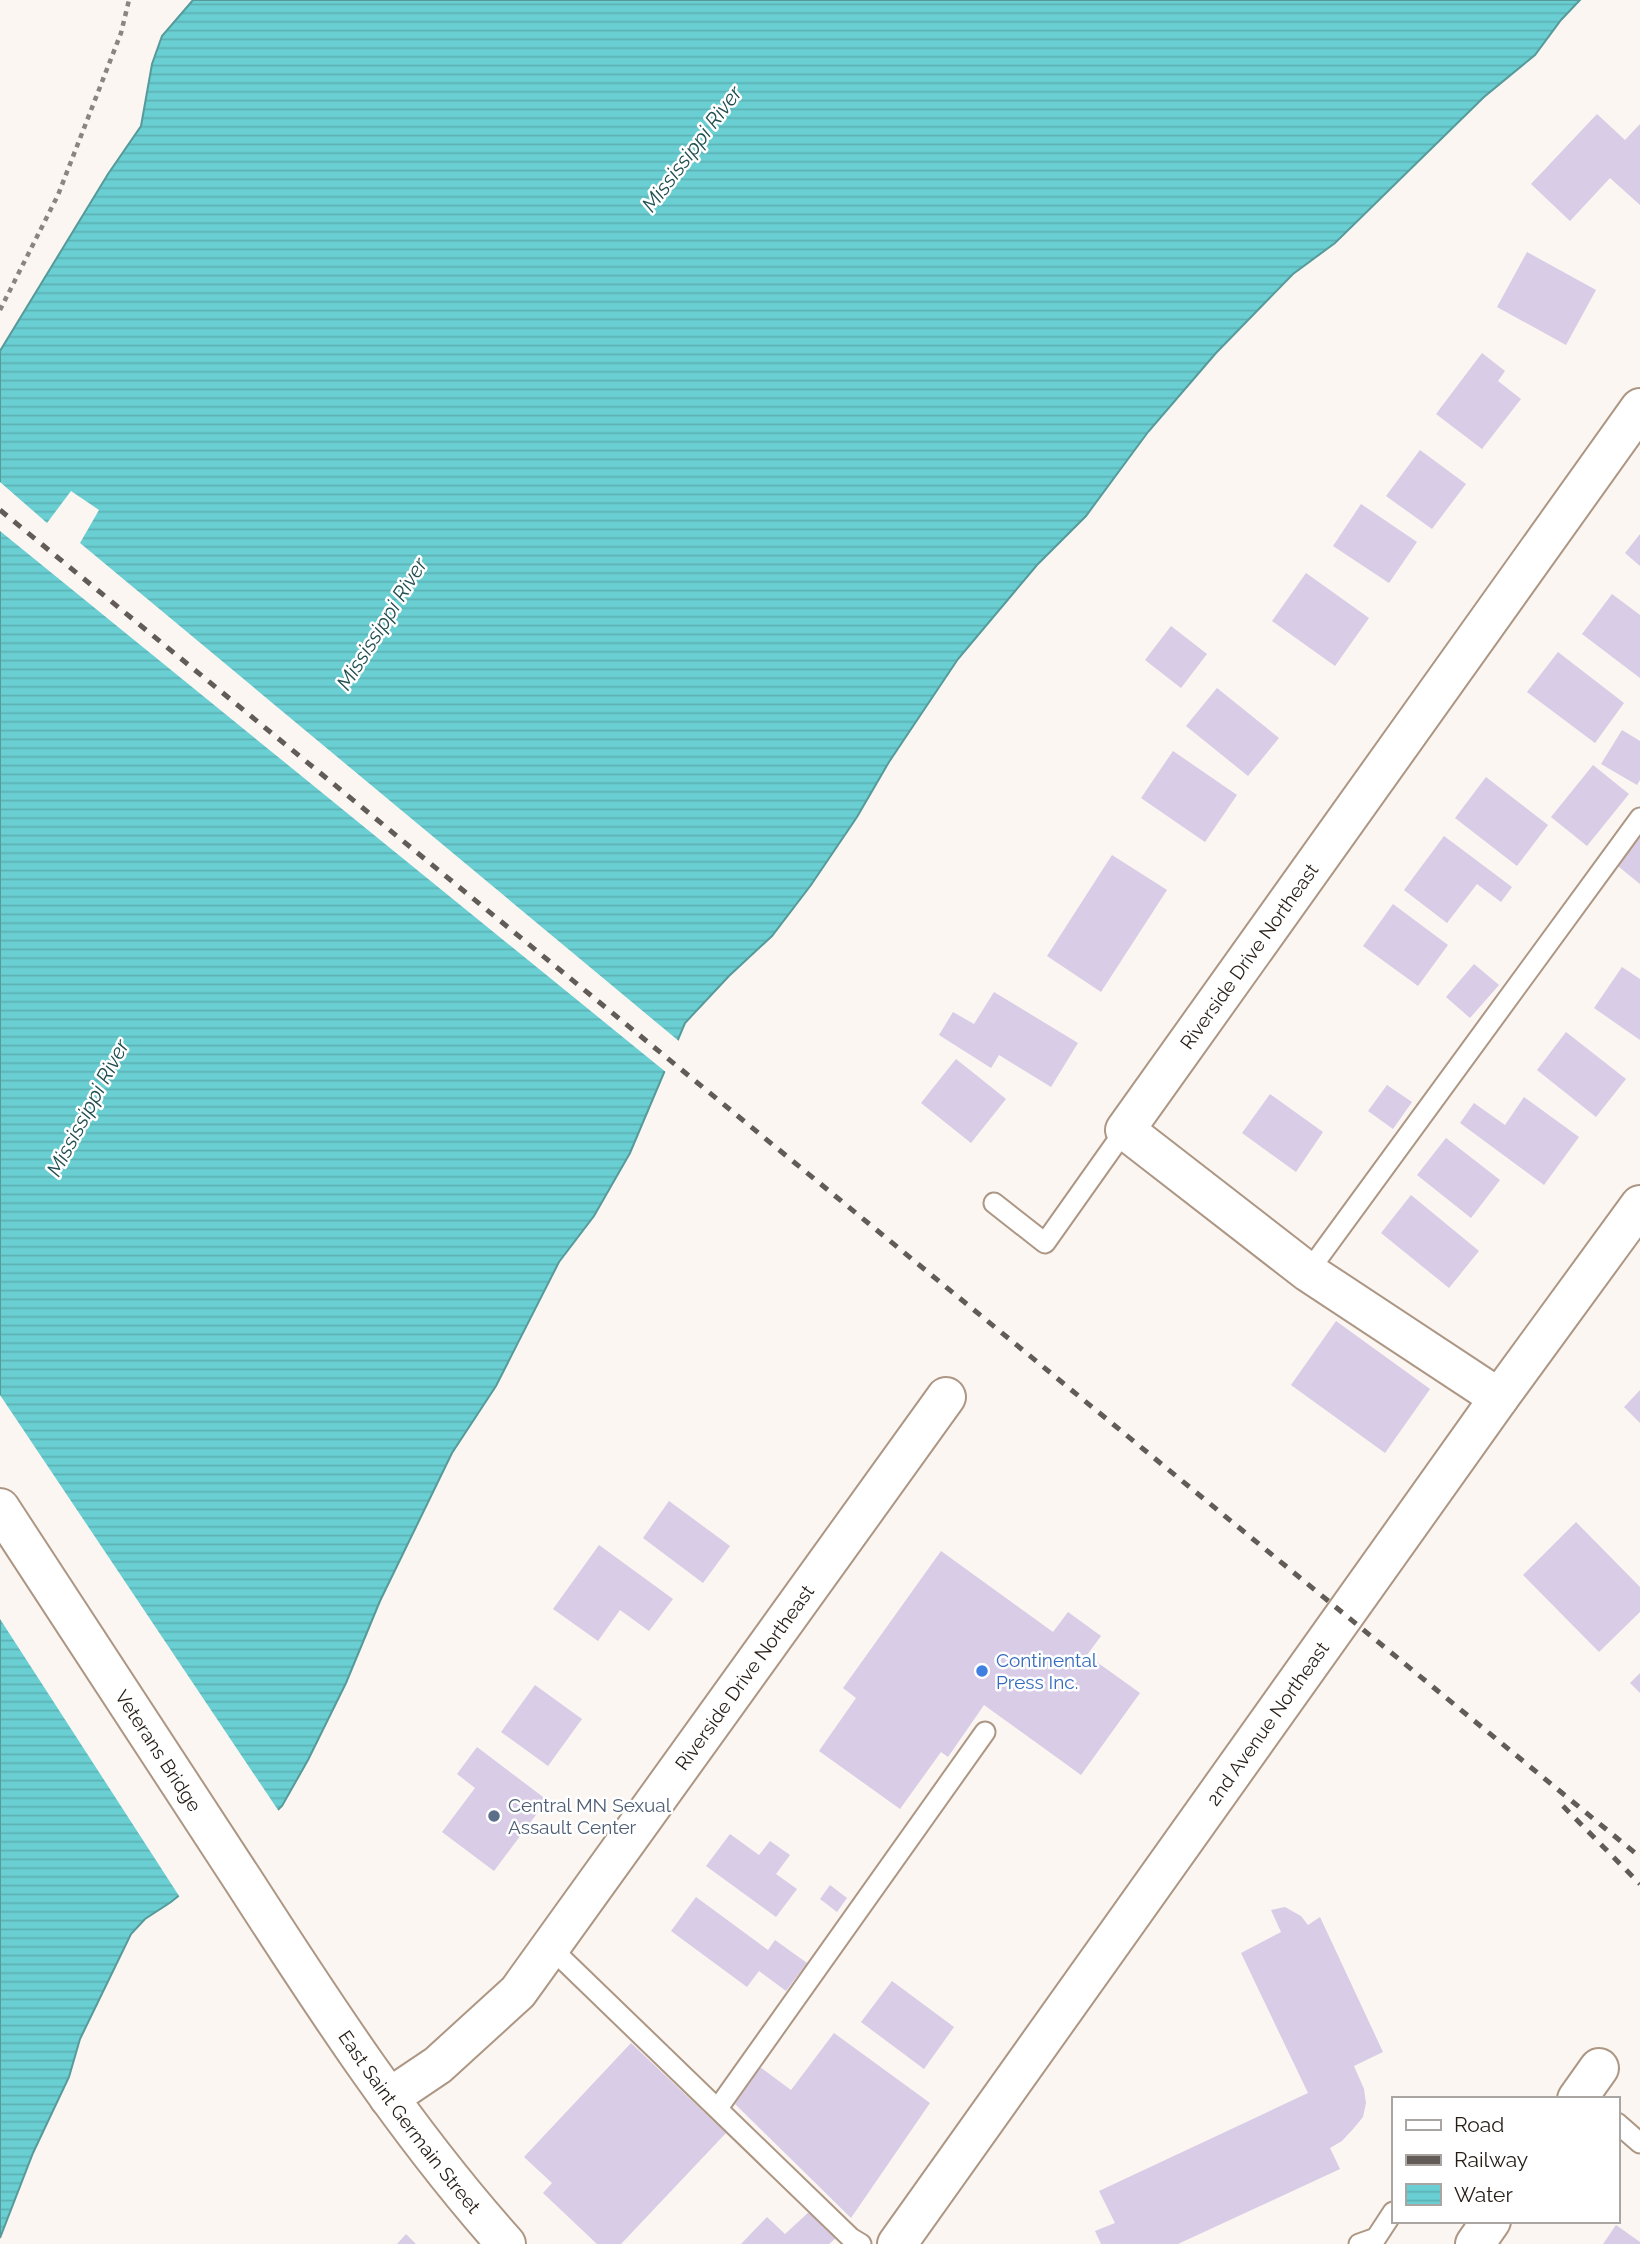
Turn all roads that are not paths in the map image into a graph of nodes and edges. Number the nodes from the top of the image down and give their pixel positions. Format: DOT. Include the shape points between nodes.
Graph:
graph roads {
  1 [pos="1640,408"];
  2 [pos="1640,818"];
  3 [pos="1125,1130"];
  4 [pos="993,1202"];
  5 [pos="1640,1205"];
  6 [pos="1308,1272"];
  7 [pos="946,1397"];
  8 [pos="1499,1398"];
  9 [pos="0,1508"];
  10 [pos="985,1732"];
  11 [pos="550,1947"];
  12 [pos="317,1995"];
  13 [pos="388,2098"];
  14 [pos="718,2108"];
  15 [pos="1619,2125"];
  16 [pos="1640,2143"];
  17 [pos="1392,2214"];
  18 [pos="1490,2223"];
  19 [pos="1373,2242"];
  20 [pos="506,2244"];
  21 [pos="861,2244"];
  22 [pos="897,2244"];
  23 [pos="1475,2244"];
  1 -- 3 [label="street, Riverside Drive Northeast"];
  2 -- 6 [label="lane"];
  3 -- 4 [label="lane" via="1045,1243"];
  3 -- 6 [label="street"];
  5 -- 8 [label="street, 2nd Avenue Northeast"];
  6 -- 8 [label="street"];
  7 -- 11 [label="street, Riverside Drive Northeast"];
  8 -- 22 [label="street, 2nd Avenue Northeast"];
  9 -- 12 [label="street, Veterans Bridge"];
  10 -- 14 [label="lane"];
  11 -- 13 [label="street, Riverside Drive Northeast" via="518,1992 438,2065"];
  11 -- 14 [label="lane"];
  12 -- 13 [label="street, East Saint Germain Street"];
  13 -- 20 [label="street, East Saint Germain Street"];
  14 -- 21 [label="lane"];
  15 -- 16 [label="lane"];
  17 -- 19 [label="lane"];
  18 -- 23 [label="street"];
}
